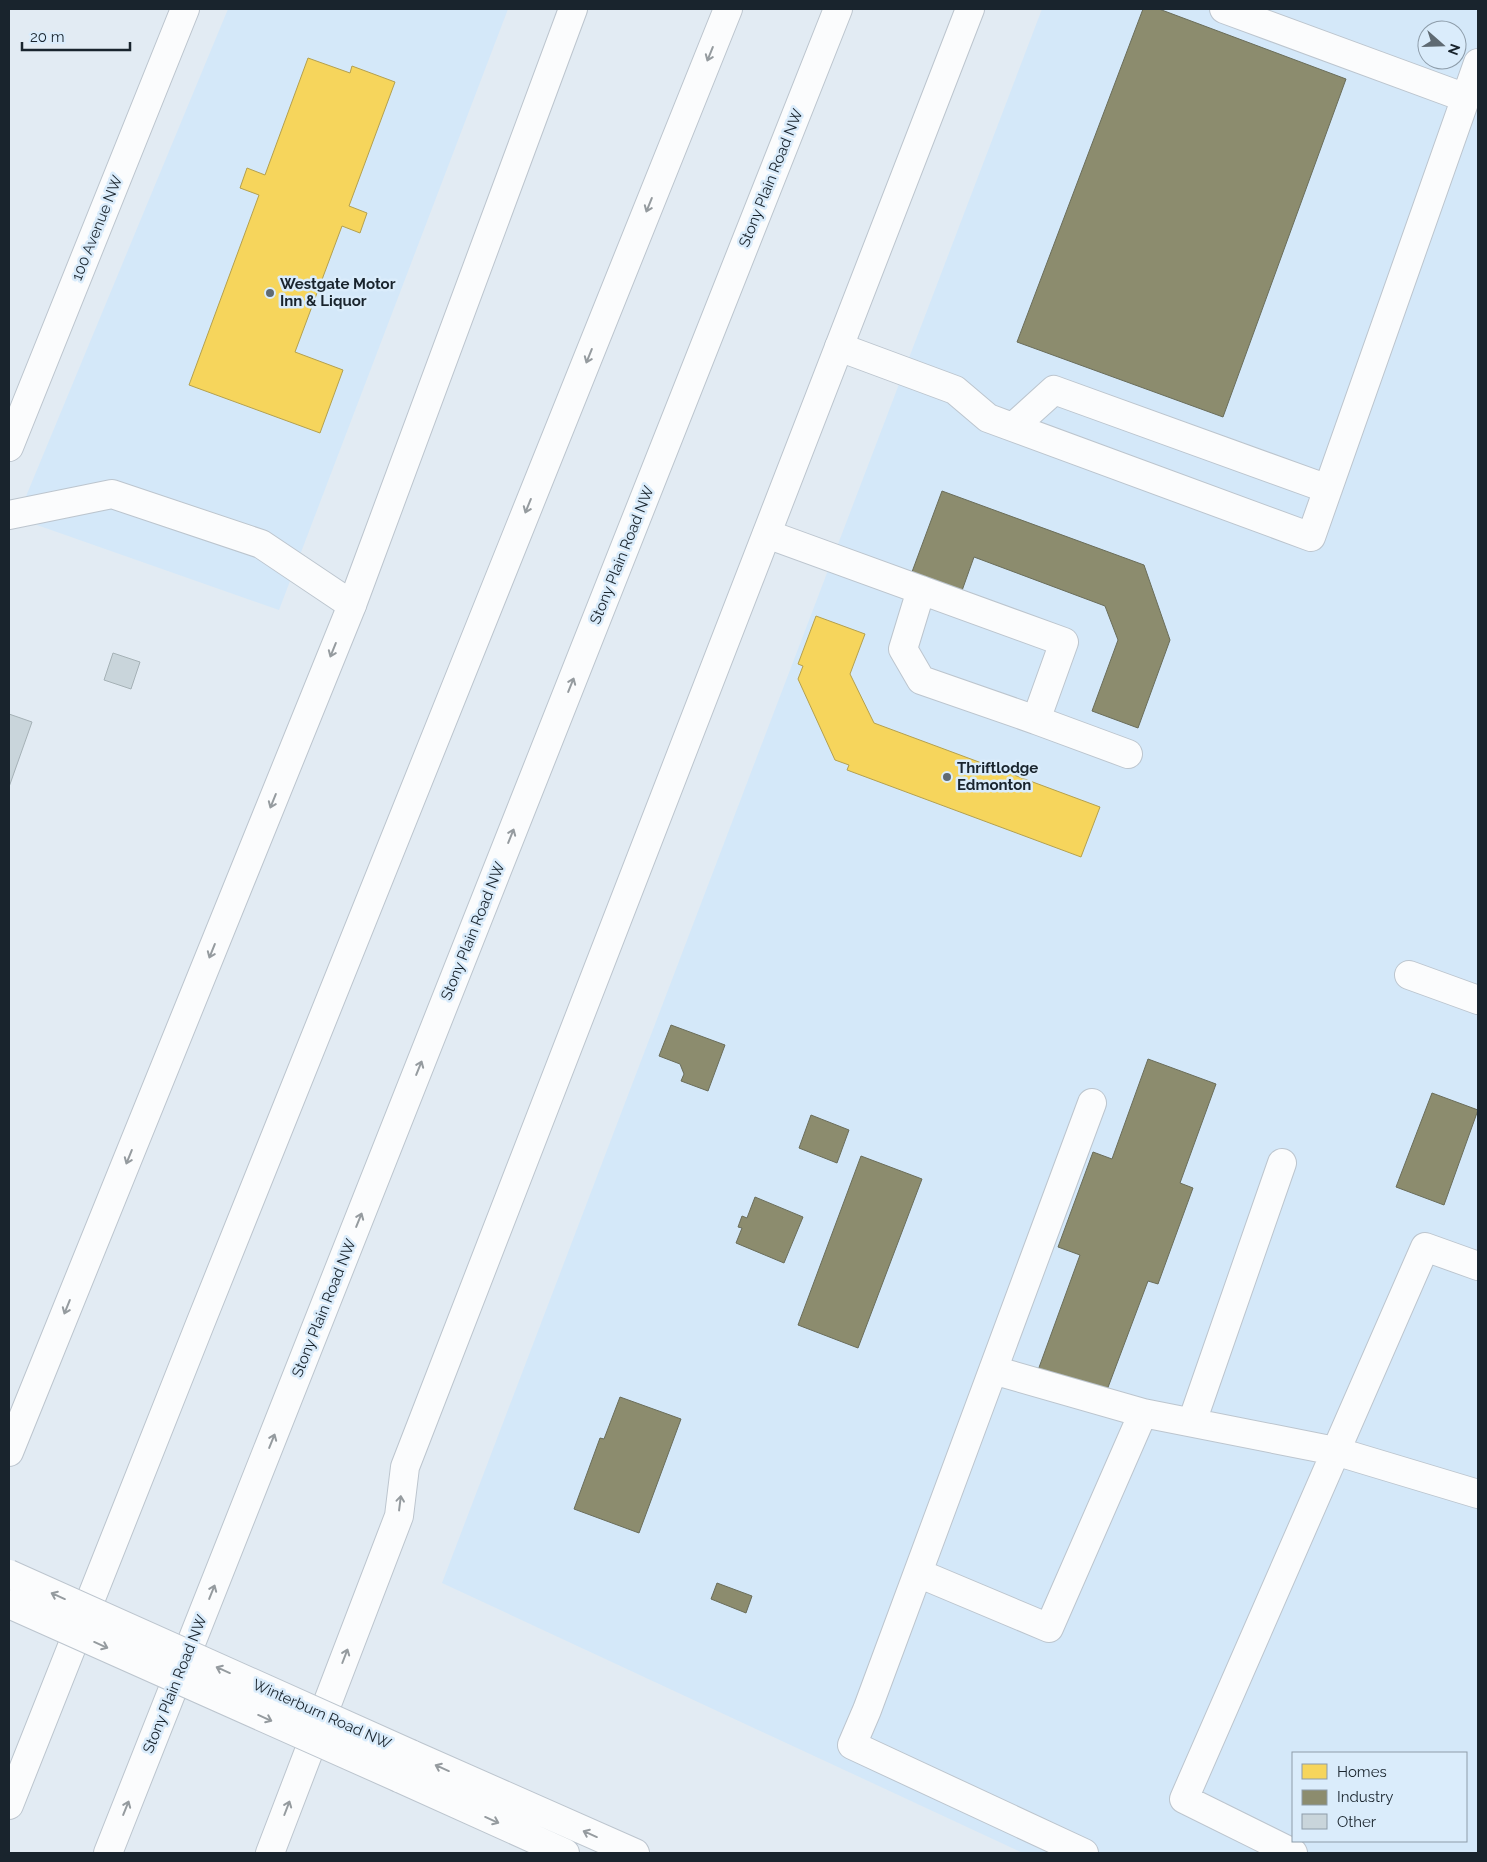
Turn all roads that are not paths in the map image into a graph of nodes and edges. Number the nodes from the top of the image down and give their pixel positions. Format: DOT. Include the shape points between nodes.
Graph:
graph roads {
  1 [pos="185,9"];
  2 [pos="573,9"];
  3 [pos="728,9"];
  4 [pos="838,9"];
  5 [pos="970,9"];
  6 [pos="1224,9"];
  7 [pos="1478,63"];
  8 [pos="1466,98"];
  9 [pos="839,347"];
  10 [pos="1013,427"];
  11 [pos="9,447"];
  12 [pos="1328,489"];
  13 [pos="9,515"];
  14 [pos="767,534"];
  15 [pos="921,590"];
  16 [pos="352,605"];
  17 [pos="1036,720"];
  18 [pos="1128,754"];
  19 [pos="1409,975"];
  20 [pos="1478,1000"];
  21 [pos="1092,1103"];
  22 [pos="1282,1163"];
  23 [pos="1478,1266"];
  24 [pos="993,1370"];
  25 [pos="1143,1413"];
  26 [pos="1192,1422"];
  27 [pos="1335,1451"];
  28 [pos="9,1452"];
  29 [pos="1478,1494"];
  30 [pos="918,1573"];
  31 [pos="9,1574"];
  32 [pos="9,1604"];
  33 [pos="9,1805"];
  34 [pos="108,1853"];
  35 [pos="270,1853"];
  36 [pos="565,1853"];
  37 [pos="635,1853"];
  38 [pos="1084,1853"];
  39 [pos="1293,1853"];
  1 -- 11 [label="main road, 100 Avenue NW"];
  2 -- 16 [label="main road"];
  3 -- 33 [label="main road, one-way"];
  34 -- 4 [label="main road, Stony Plain Road NW, one-way"];
  5 -- 9 [label="main road"];
  6 -- 8 [label="main road"];
  7 -- 8 [label="main road"];
  8 -- 12 [label="main road"];
  9 -- 10 [label="main road" via="955,390 988,418"];
  9 -- 14 [label="main road"];
  10 -- 12 [label="main road" via="1054,390"];
  10 -- 12 [label="main road" via="1311,537"];
  13 -- 16 [label="main road" via="112,494 260,544"];
  14 -- 15 [label="main road"];
  35 -- 14 [label="main road, one-way" via="399,1516 405,1467"];
  15 -- 17 [label="main road" via="903,649 921,680"];
  15 -- 17 [label="main road" via="1064,642"];
  16 -- 28 [label="main road, one-way"];
  17 -- 18 [label="main road"];
  19 -- 20 [label="main road"];
  21 -- 24 [label="main road"];
  22 -- 26 [label="main road"];
  23 -- 27 [label="main road" via="1425,1247"];
  24 -- 25 [label="main road"];
  24 -- 30 [label="main road"];
  25 -- 26 [label="main road"];
  25 -- 30 [label="main road" via="1049,1628"];
  26 -- 27 [label="main road"];
  27 -- 29 [label="main road"];
  27 -- 39 [label="main road" via="1184,1799"];
  30 -- 38 [label="main road" via="852,1744"];
  37 -- 31 [label="main road, Winterburn Road NW, one-way, bridge"];
  32 -- 36 [label="main road, Winterburn Road NW, one-way, bridge"];
}
